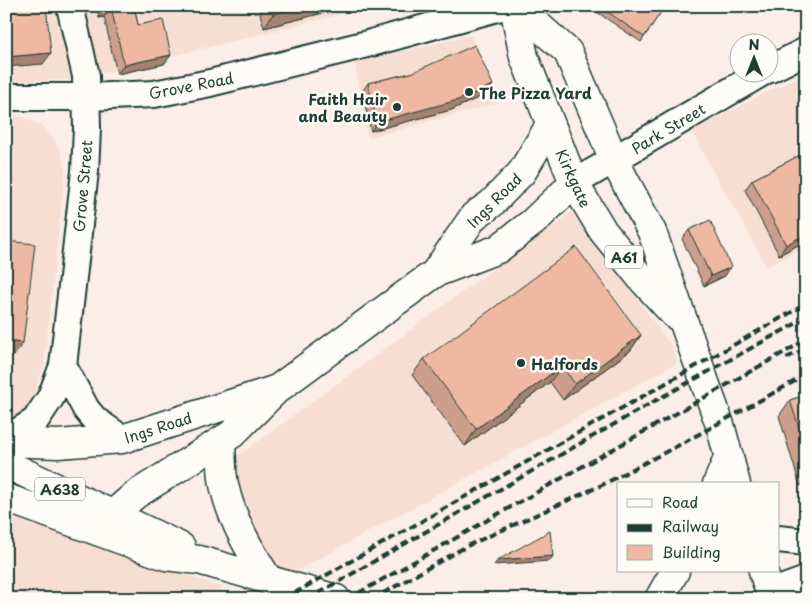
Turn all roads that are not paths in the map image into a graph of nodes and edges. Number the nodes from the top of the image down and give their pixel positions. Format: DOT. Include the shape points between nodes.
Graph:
graph roads {
  1 [pos="70,6"];
  2 [pos="504,6"];
  3 [pos="515,6"];
  4 [pos="806,51"];
  5 [pos="780,64"];
  6 [pos="746,82"];
  7 [pos="6,97"];
  8 [pos="88,98"];
  9 [pos="550,125"];
  10 [pos="614,160"];
  11 [pos="574,183"];
  12 [pos="435,273"];
  13 [pos="683,324"];
  14 [pos="62,366"];
  15 [pos="276,390"];
  16 [pos="122,439"];
  17 [pos="6,440"];
  18 [pos="221,442"];
  19 [pos="729,456"];
  20 [pos="6,464"];
  21 [pos="718,482"];
  22 [pos="736,482"];
  23 [pos="6,498"];
  24 [pos="106,523"];
  25 [pos="780,539"];
  26 [pos="806,542"];
  27 [pos="674,572"];
  28 [pos="806,580"];
  29 [pos="270,581"];
  30 [pos="768,588"];
  31 [pos="336,599"];
  32 [pos="659,599"];
  1 -- 8 [label="street, Grove Street"];
  2 -- 8 [label="street, Grove Road" via="210,83 154,94"];
  3 -- 9 [label="main road, Kirkgate / A61" via="524,57"];
  3 -- 10 [label="main road, Kirkgate / A61" via="568,52"];
  4 -- 5 [label="street"];
  6 -- 10 [label="street, Park Street"];
  7 -- 8 [label="street, Grove Road"];
  8 -- 14 [label="street, Grove Street" via="85,171"];
  9 -- 11 [label="main road, Kirkgate / A61"];
  9 -- 12 [label="main road, Ings Road" via="522,172 491,204 474,216"];
  10 -- 11 [label="street, Park Street"];
  10 -- 13 [label="main road, Kirkgate / A61" via="652,232"];
  11 -- 12 [label="main road, Ings Road" via="533,222 498,249"];
  11 -- 13 [label="main road, Kirkgate / A61" via="603,231"];
  12 -- 15 [label="main road, Ings Road"];
  13 -- 19 [label="main road, Kirkgate / A61"];
  14 -- 16 [label="street" via="95,420"];
  14 -- 17 [label="street, Grove Street" via="51,397 35,421"];
  15 -- 16 [label="main road, Ings Road"];
  15 -- 18 [label="main road, Ings Road"];
  16 -- 17 [label="main road, Ings Road" via="58,444"];
  18 -- 24 [label="main road, Ings Road" via="135,495"];
  18 -- 29 [label="main road" via="228,499 238,526"];
  19 -- 21 [label="main road"];
  19 -- 22 [label="main road, Kirkgate / A61"];
  20 -- 24 [label="main road, A638"];
  23 -- 24 [label="main road, A638"];
  24 -- 29 [label="main road, A638" via="166,556 199,560"];
  25 -- 26 [label="street"];
  27 -- 32 [label="main road"];
  28 -- 30 [label="street"];
  29 -- 31 [label="main road, A638"];
}
